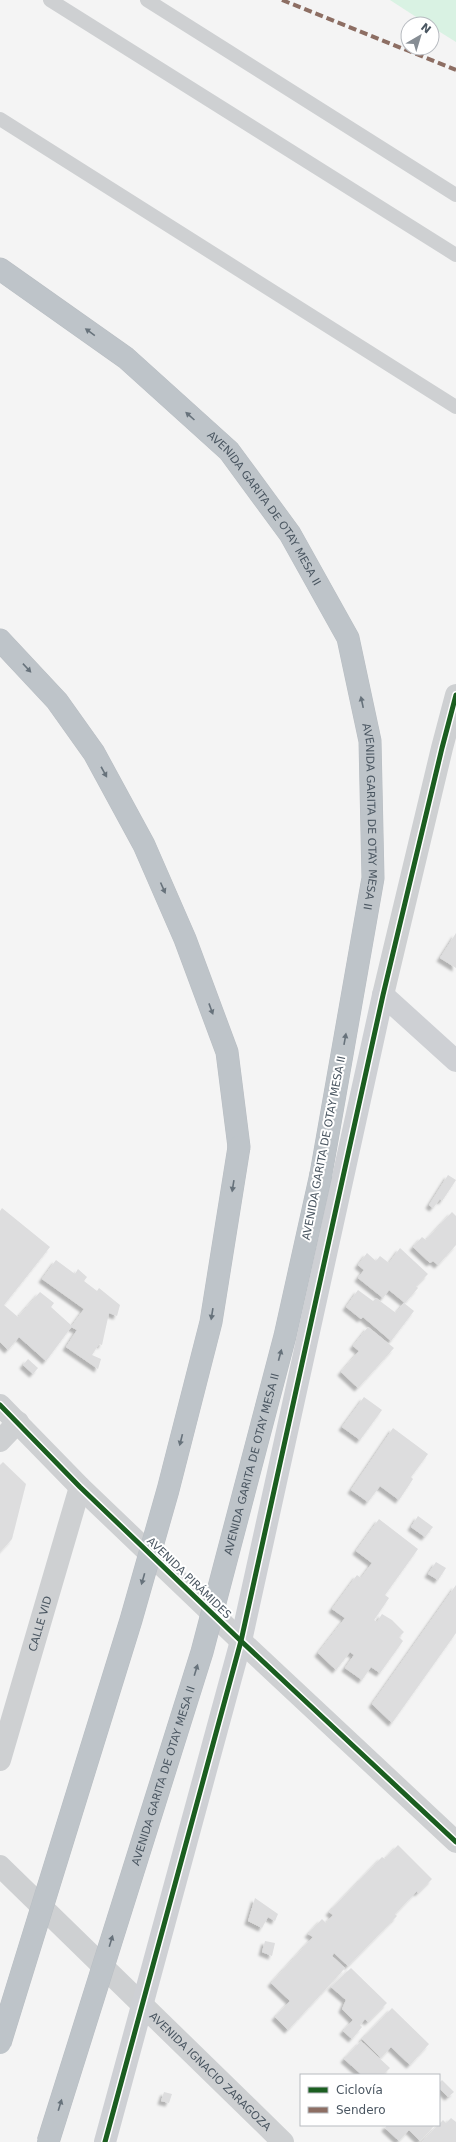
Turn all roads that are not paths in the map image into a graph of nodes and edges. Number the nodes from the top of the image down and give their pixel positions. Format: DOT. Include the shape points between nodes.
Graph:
graph roads {
  1 [pos="50,0"];
  2 [pos="147,0"];
  3 [pos="0,119"];
  4 [pos="456,195"];
  5 [pos="456,255"];
  6 [pos="0,269"];
  7 [pos="456,407"];
  8 [pos="0,640"];
  9 [pos="456,695"];
  10 [pos="383,995"];
  11 [pos="456,1061"];
  12 [pos="0,1405"];
  13 [pos="18,1422"];
  14 [pos="0,1440"];
  15 [pos="80,1487"];
  16 [pos="241,1641"];
  17 [pos="0,1760"];
  18 [pos="456,1842"];
  19 [pos="0,1866"];
  20 [pos="143,2004"];
  21 [pos="0,2043"];
  22 [pos="48,2142"];
  23 [pos="105,2142"];
  24 [pos="283,2142"];
  1 -- 5 [label="lane"];
  2 -- 4 [label="lane"];
  3 -- 7 [label="lane"];
  22 -- 6 [label="highway, AVENIDA GARITA DE OTAY MESA II, one-way, bridge" via="202,1652 285,1336 321,1174 373,878 370,741 348,638 290,534 229,451 126,358"];
  8 -- 21 [label="highway, one-way, bridge" via="57,701 94,753 144,845 185,939 226,1052 239,1147 211,1322 168,1490 131,1620"];
  9 -- 10 [label="street"];
  10 -- 11 [label="street"];
  10 -- 16 [label="street"];
  12 -- 13 [label="street, AVENIDA PIRÁMIDES"];
  13 -- 14 [label="street"];
  13 -- 15 [label="street, AVENIDA PIRÁMIDES"];
  15 -- 16 [label="street, AVENIDA PIRÁMIDES"];
  15 -- 17 [label="street, CALLE VID"];
  16 -- 18 [label="street, AVENIDA PIRÁMIDES"];
  16 -- 20 [label="street"];
  19 -- 20 [label="street, AVENIDA IGNACIO ZARAGOZA"];
  20 -- 23 [label="street"];
  20 -- 24 [label="street, AVENIDA IGNACIO ZARAGOZA"];
}
